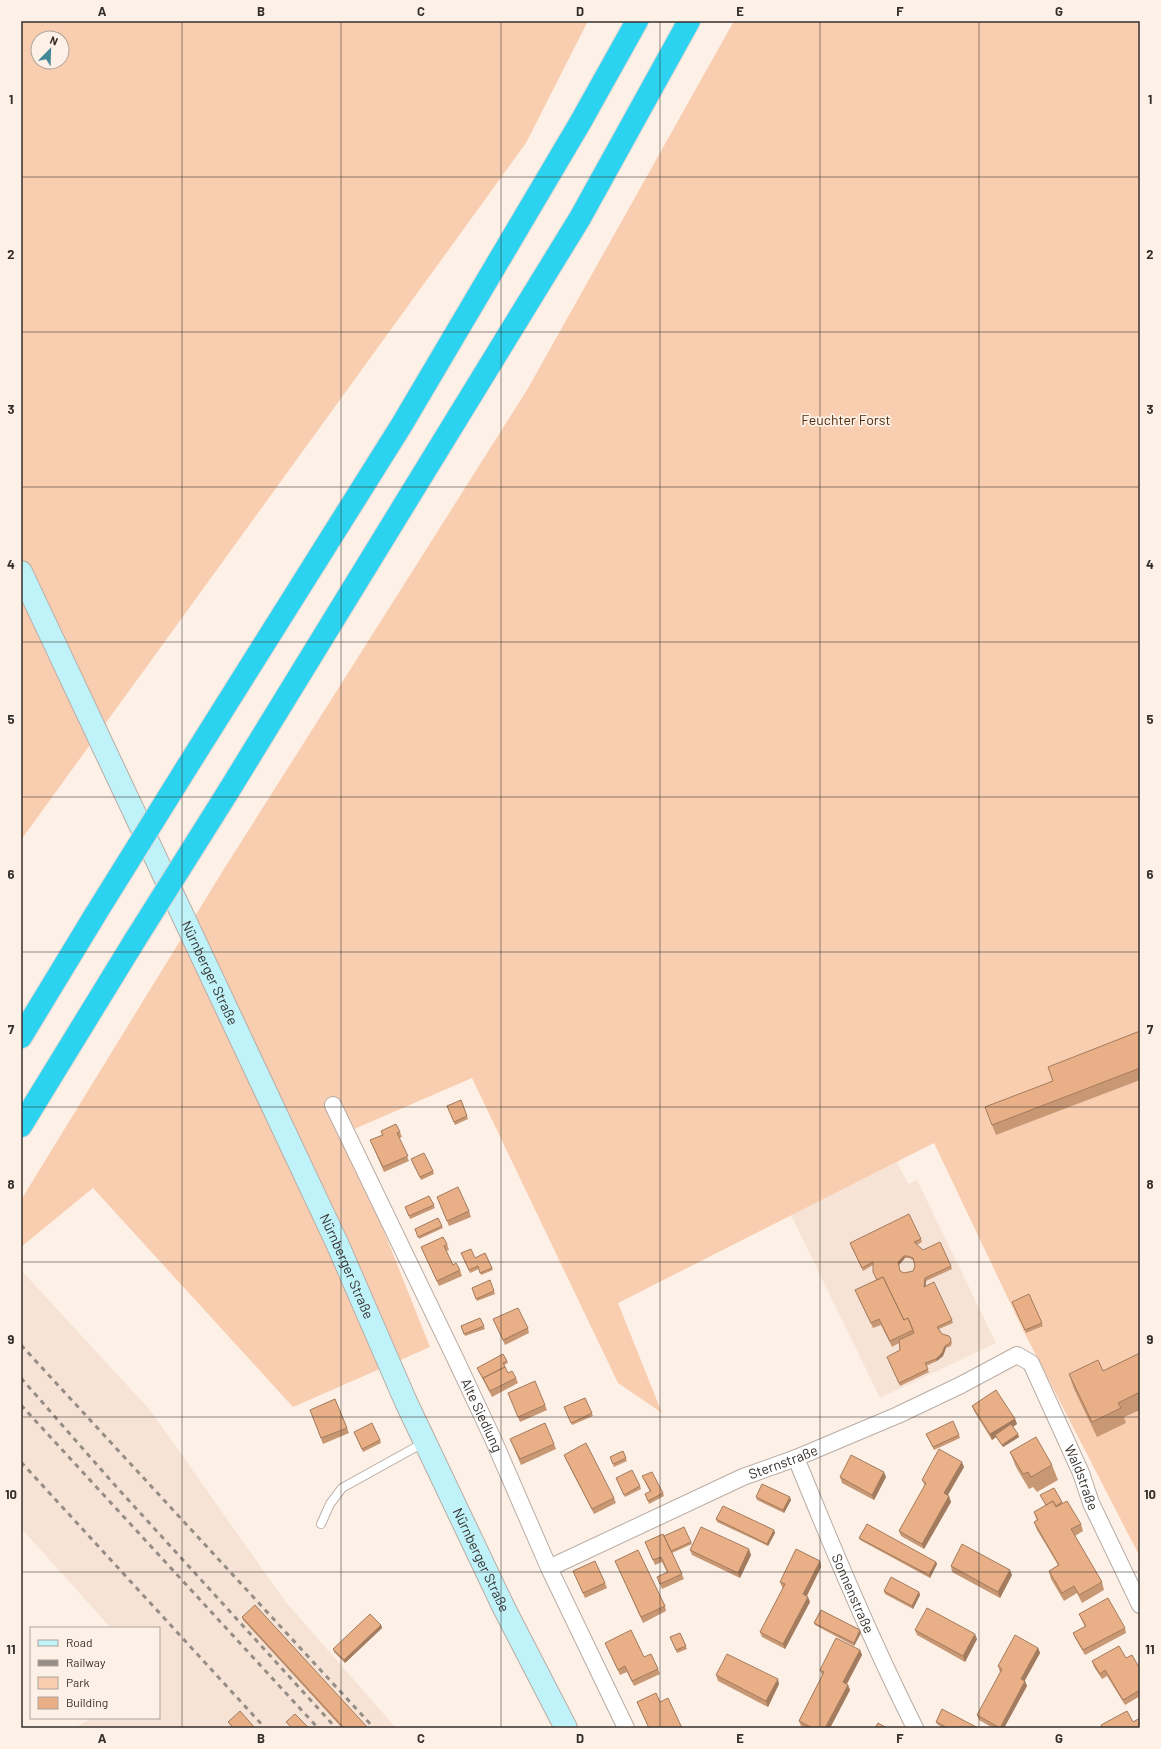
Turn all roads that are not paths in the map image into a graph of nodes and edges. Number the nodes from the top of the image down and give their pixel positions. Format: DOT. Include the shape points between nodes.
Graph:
graph roads {
  1 [pos="636,21"];
  2 [pos="689,21"];
  3 [pos="21,572"];
  4 [pos="21,1037"];
  5 [pos="333,1105"];
  6 [pos="21,1126"];
  7 [pos="1017,1355"];
  8 [pos="425,1442"];
  9 [pos="796,1458"];
  10 [pos="321,1524"];
  11 [pos="549,1568"];
  12 [pos="1140,1606"];
  13 [pos="566,1728"];
  14 [pos="626,1728"];
  15 [pos="915,1728"];
  1 -- 4 [label="highway, bridge" via="572,137 401,426"];
  2 -- 6 [label="highway, bridge" via="580,218"];
  3 -- 8 [label="main road, Nürnberger Straße" via="337,1244"];
  5 -- 11 [label="street, Alte Siedlung" via="456,1360"];
  7 -- 9 [label="street, Sternstraße" via="898,1415"];
  7 -- 12 [label="street, Waldstraße" via="1031,1363 1081,1473 1091,1503"];
  8 -- 10 [label="lane" via="342,1488 330,1504"];
  8 -- 13 [label="main road, Nürnberger Straße" via="504,1608"];
  9 -- 11 [label="street, Sternstraße" via="743,1477"];
  9 -- 15 [label="street, Sonnenstraße" via="840,1567"];
  11 -- 14 [label="street, Alte Siedlung"];
}
